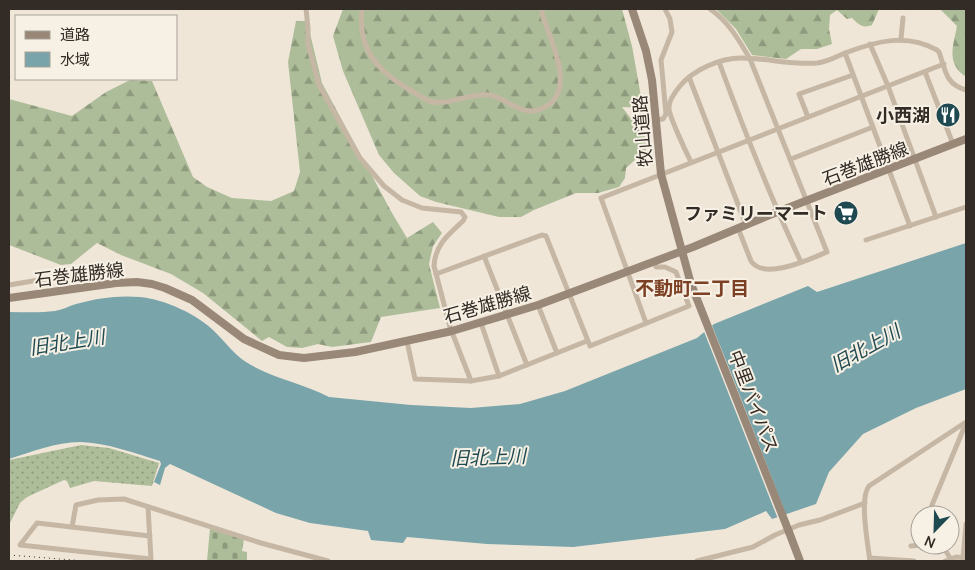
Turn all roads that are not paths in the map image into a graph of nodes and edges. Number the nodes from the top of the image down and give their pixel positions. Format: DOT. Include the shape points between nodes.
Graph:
graph roads {
  1 [pos="306,9"];
  2 [pos="362,9"];
  3 [pos="542,9"];
  4 [pos="632,9"];
  5 [pos="666,9"];
  6 [pos="710,9"];
  7 [pos="903,18"];
  8 [pos="901,39"];
  9 [pos="870,44"];
  10 [pos="845,53"];
  11 [pos="750,59"];
  12 [pos="719,62"];
  13 [pos="944,64"];
  14 [pos="925,72"];
  15 [pos="853,75"];
  16 [pos="689,77"];
  17 [pos="888,86"];
  18 [pos="966,90"];
  19 [pos="861,96"];
  20 [pos="808,117"];
  21 [pos="655,120"];
  22 [pos="873,127"];
  23 [pos="779,128"];
  24 [pos="747,140"];
  25 [pos="966,140"];
  26 [pos="953,144"];
  27 [pos="718,152"];
  28 [pos="791,159"];
  29 [pos="916,159"];
  30 [pos="691,162"];
  31 [pos="890,169"];
  32 [pos="661,174"];
  33 [pos="808,201"];
  34 [pos="966,207"];
  35 [pos="777,212"];
  36 [pos="936,217"];
  37 [pos="746,225"];
  38 [pos="910,226"];
  39 [pos="738,228"];
  40 [pos="866,240"];
  41 [pos="682,251"];
  42 [pos="484,256"];
  43 [pos="654,261"];
  44 [pos="801,262"];
  45 [pos="627,271"];
  46 [pos="436,274"];
  47 [pos="9,285"];
  48 [pos="102,285"];
  49 [pos="570,293"];
  50 [pos="9,298"];
  51 [pos="538,305"];
  52 [pos="508,315"];
  53 [pos="481,323"];
  54 [pos="646,323"];
  55 [pos="452,331"];
  56 [pos="587,341"];
  57 [pos="407,342"];
  58 [pos="557,353"];
  59 [pos="526,366"];
  60 [pos="500,376"];
  61 [pos="471,381"];
  62 [pos="966,422"];
  63 [pos="865,502"];
  64 [pos="932,505"];
  65 [pos="148,507"];
  66 [pos="966,524"];
  67 [pos="72,527"];
  68 [pos="150,536"];
  69 [pos="298,554"];
  70 [pos="965,558"];
  71 [pos="870,560"];
  72 [pos="952,560"];
  73 [pos="298,561"];
  74 [pos="328,561"];
  75 [pos="697,561"];
  76 [pos="800,561"];
  77 [pos="906,561"];
  78 [pos="914,561"];
  79 [pos="945,561"];
  1 -- 46 [label="street" via="308,44 319,85 360,158 384,186 402,200 422,208 464,214 463,221 438,246 434,266"];
  2 -- 3 [label="street" via="361,23 368,52 393,80 435,103 489,95 522,110 533,111 552,103 561,86 561,72"];
  4 -- 21 [label="main road, 牧山道路" via="646,51"];
  5 -- 21 [label="street" via="672,32 661,60 666,114 663,119"];
  6 -- 11 [label="street" via="737,37"];
  7 -- 8 [label="street"];
  8 -- 9 [label="street"];
  8 -- 13 [label="street" via="937,50"];
  9 -- 10 [label="street"];
  9 -- 17 [label="street"];
  10 -- 11 [label="street" via="819,62"];
  10 -- 15 [label="street"];
  11 -- 12 [label="street"];
  11 -- 23 [label="street"];
  12 -- 16 [label="street"];
  12 -- 24 [label="street"];
  13 -- 14 [label="street"];
  13 -- 18 [label="street" via="953,85"];
  14 -- 17 [label="street"];
  14 -- 26 [label="street"];
  15 -- 19 [label="street"];
  15 -- 20 [label="street" via="800,94"];
  16 -- 27 [label="street"];
  16 -- 30 [label="street" via="671,100 669,110"];
  17 -- 19 [label="street"];
  17 -- 29 [label="street"];
  19 -- 20 [label="street"];
  19 -- 22 [label="street"];
  20 -- 23 [label="street"];
  21 -- 32 [label="main road, 牧山道路"];
  22 -- 28 [label="street"];
  22 -- 31 [label="street"];
  23 -- 24 [label="street"];
  23 -- 28 [label="street"];
  24 -- 27 [label="street"];
  24 -- 35 [label="street"];
  25 -- 26 [label="main road, 石巻雄勝線"];
  26 -- 29 [label="main road, 石巻雄勝線"];
  27 -- 30 [label="street"];
  27 -- 37 [label="street"];
  28 -- 33 [label="street"];
  29 -- 31 [label="main road, 石巻雄勝線"];
  29 -- 36 [label="street"];
  30 -- 32 [label="street"];
  31 -- 33 [label="main road, 石巻雄勝線"];
  31 -- 38 [label="street"];
  32 -- 41 [label="main road, 牧山道路"];
  32 -- 45 [label="street" via="601,198"];
  33 -- 35 [label="main road, 石巻雄勝線"];
  33 -- 44 [label="street" via="827,252"];
  34 -- 36 [label="street"];
  35 -- 37 [label="main road, 石巻雄勝線"];
  35 -- 44 [label="street"];
  36 -- 38 [label="street"];
  37 -- 39 [label="main road, 石巻雄勝線"];
  38 -- 40 [label="street"];
  39 -- 41 [label="main road, 石巻雄勝線"];
  39 -- 44 [label="street" via="751,261 758,268 785,268"];
  41 -- 43 [label="main road, 石巻雄勝線"];
  41 -- 76 [label="main road, 中里バイパス, bridge" via="691,284"];
  42 -- 46 [label="street"];
  42 -- 49 [label="street" via="546,236"];
  42 -- 52 [label="street"];
  43 -- 45 [label="main road, 石巻雄勝線"];
  43 -- 54 [label="street" via="656,267 665,266 676,272 690,306"];
  45 -- 49 [label="main road, 石巻雄勝線"];
  45 -- 54 [label="street"];
  46 -- 55 [label="street"];
  47 -- 48 [label="street" via="86,269 98,272"];
  48 -- 50 [label="main road, 石巻雄勝線"];
  48 -- 57 [label="main road, 石巻雄勝線" via="137,282 165,288 197,303 252,344 291,357 330,356"];
  49 -- 51 [label="main road, 石巻雄勝線"];
  49 -- 56 [label="street"];
  51 -- 52 [label="main road, 石巻雄勝線"];
  51 -- 58 [label="street"];
  52 -- 53 [label="main road, 石巻雄勝線"];
  52 -- 59 [label="street"];
  53 -- 55 [label="main road, 石巻雄勝線"];
  53 -- 60 [label="street"];
  54 -- 56 [label="street" via="590,346"];
  55 -- 57 [label="main road, 石巻雄勝線"];
  55 -- 61 [label="street"];
  56 -- 58 [label="street"];
  57 -- 61 [label="street" via="415,379"];
  58 -- 59 [label="street"];
  59 -- 60 [label="street"];
  60 -- 61 [label="street"];
  62 -- 63 [label="street" via="869,486"];
  62 -- 64 [label="street"];
  63 -- 71 [label="street"];
  63 -- 75 [label="street" via="799,525 753,547"];
  65 -- 67 [label="street" via="124,499 76,505"];
  65 -- 68 [label="street"];
  65 -- 69 [label="street"];
  66 -- 70 [label="street"];
  67 -- 68 [label="street"];
  67 -- 68 [label="street" via="37,523 20,545 151,559"];
  69 -- 73 [label="street"];
  69 -- 74 [label="street"];
  70 -- 72 [label="street"];
  71 -- 77 [label="street"];
  72 -- 79 [label="street"];
  77 -- 78 [label="street"];
}
